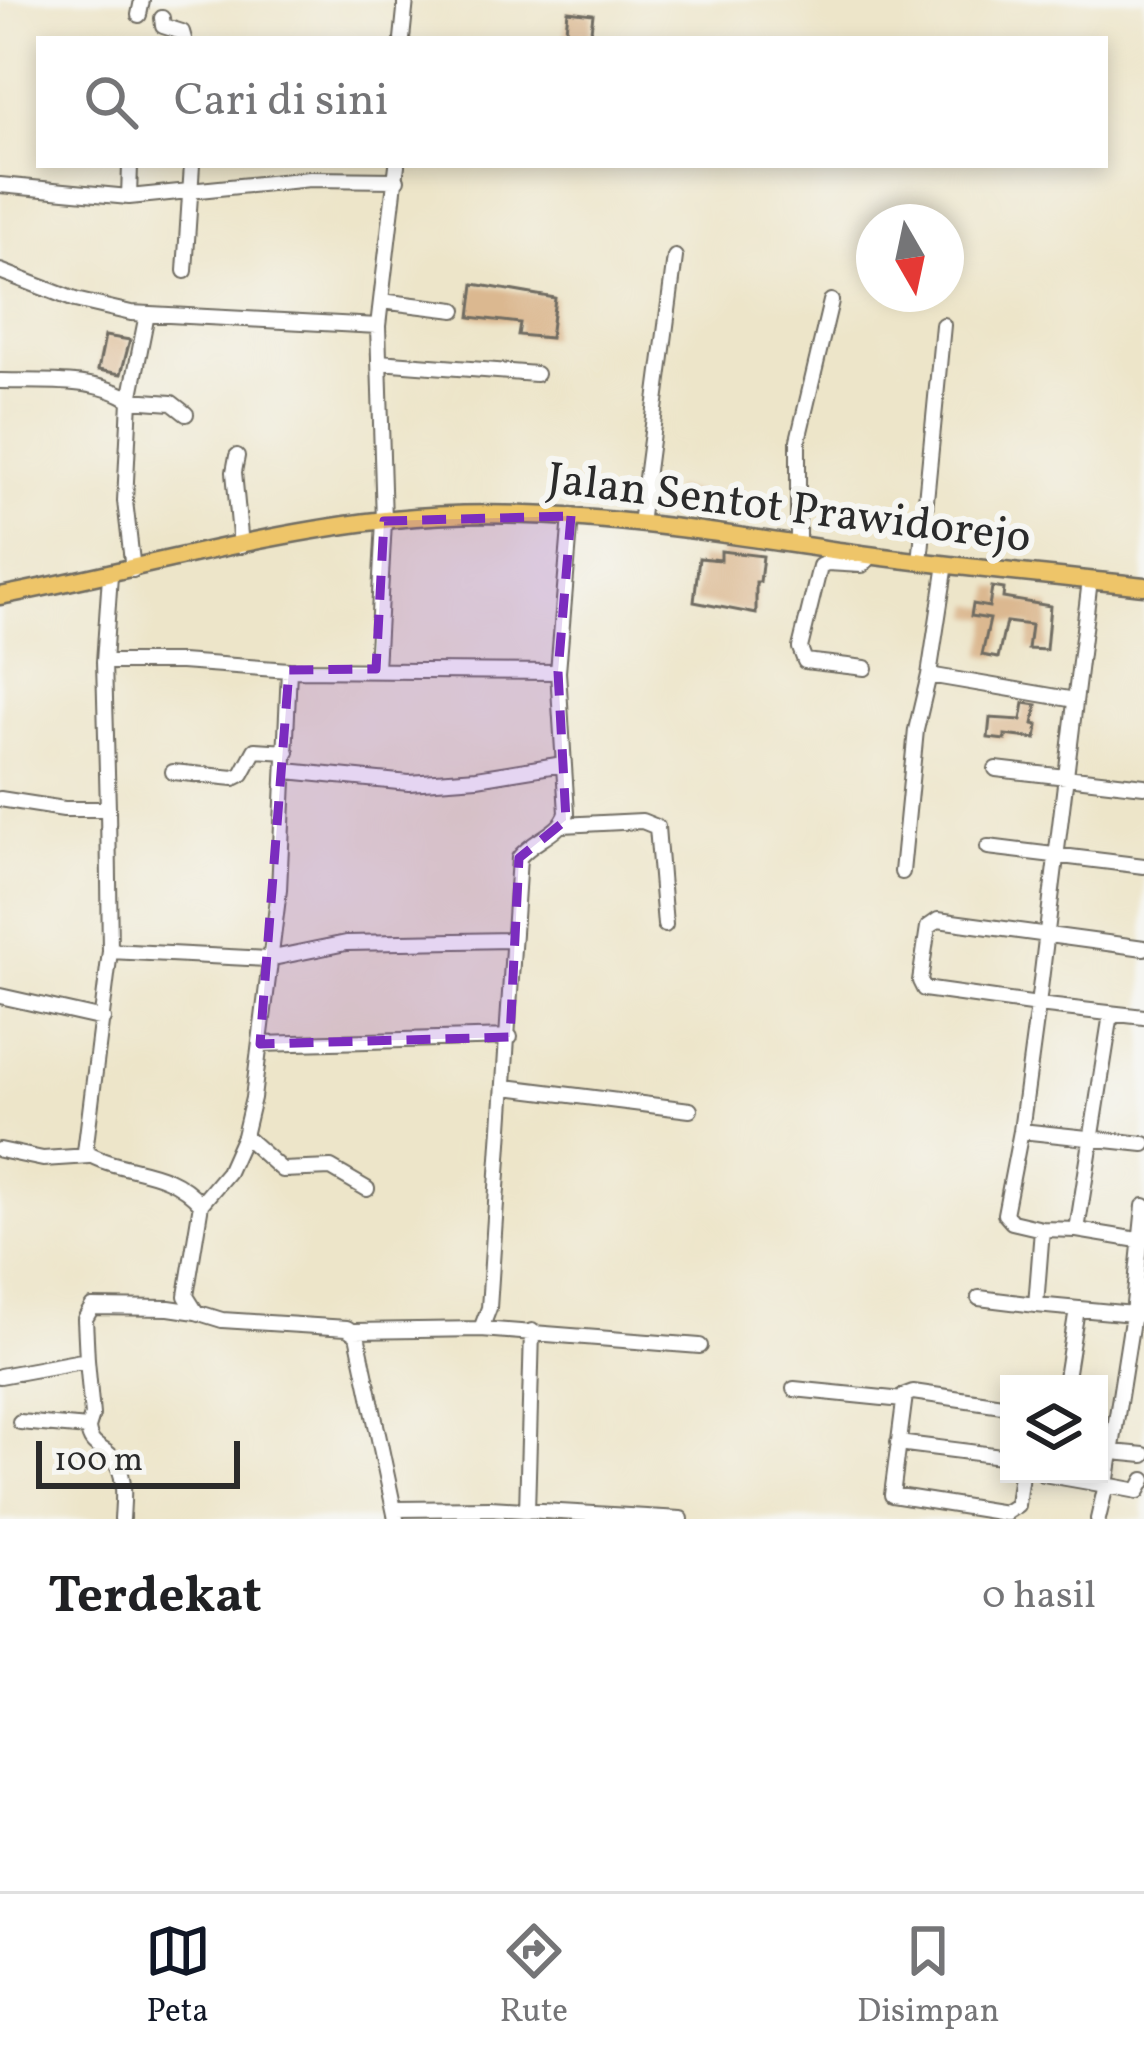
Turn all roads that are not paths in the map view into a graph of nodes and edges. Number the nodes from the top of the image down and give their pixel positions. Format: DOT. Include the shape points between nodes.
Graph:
graph roads {
  1 [pos="406,0"];
  2 [pos="161,18"];
  3 [pos="183,36"];
  4 [pos="402,36"];
  5 [pos="130,168"];
  6 [pos="192,168"];
  7 [pos="397,172"];
  8 [pos="0,185"];
  9 [pos="193,190"];
  10 [pos="129,197"];
  11 [pos="675,257"];
  12 [pos="0,272"];
  13 [pos="185,272"];
  14 [pos="381,301"];
  15 [pos="831,302"];
  16 [pos="455,310"];
  17 [pos="147,314"];
  18 [pos="944,325"];
  19 [pos="377,326"];
  20 [pos="379,362"];
  21 [pos="536,374"];
  22 [pos="0,381"];
  23 [pos="130,400"];
  24 [pos="186,415"];
  25 [pos="237,456"];
  26 [pos="571,516"];
  27 [pos="384,521"];
  28 [pos="640,524"];
  29 [pos="798,545"];
  30 [pos="241,546"];
  31 [pos="873,555"];
  32 [pos="920,562"];
  33 [pos="946,564"];
  34 [pos="133,570"];
  35 [pos="110,575"];
  36 [pos="1090,580"];
  37 [pos="1144,586"];
  38 [pos="0,596"];
  39 [pos="104,662"];
  40 [pos="865,668"];
  41 [pos="376,669"];
  42 [pos="289,670"];
  43 [pos="558,672"];
  44 [pos="929,676"];
  45 [pos="1075,700"];
  46 [pos="287,752"];
  47 [pos="563,764"];
  48 [pos="996,769"];
  49 [pos="287,771"];
  50 [pos="173,772"];
  51 [pos="1066,775"];
  52 [pos="1144,786"];
  53 [pos="0,799"];
  54 [pos="108,809"];
  55 [pos="562,826"];
  56 [pos="988,847"];
  57 [pos="1057,854"];
  58 [pos="1144,866"];
  59 [pos="902,872"];
  60 [pos="664,926"];
  61 [pos="1047,937"];
  62 [pos="511,940"];
  63 [pos="1144,948"];
  64 [pos="110,951"];
  65 [pos="268,958"];
  66 [pos="0,996"];
  67 [pos="1038,1005"];
  68 [pos="1111,1014"];
  69 [pos="1144,1017"];
  70 [pos="103,1019"];
  71 [pos="510,1037"];
  72 [pos="260,1044"];
  73 [pos="506,1087"];
  74 [pos="690,1110"];
  75 [pos="1021,1131"];
  76 [pos="244,1136"];
  77 [pos="1092,1137"];
  78 [pos="1144,1144"];
  79 [pos="0,1150"];
  80 [pos="89,1156"];
  81 [pos="368,1189"];
  82 [pos="201,1204"];
  83 [pos="1144,1206"];
  84 [pos="1042,1229"];
  85 [pos="1077,1230"];
  86 [pos="1142,1241"];
  87 [pos="979,1298"];
  88 [pos="1036,1306"];
  89 [pos="1077,1309"];
  90 [pos="196,1312"];
  91 [pos="1139,1314"];
  92 [pos="481,1329"];
  93 [pos="354,1330"];
  94 [pos="532,1331"];
  95 [pos="700,1346"];
  96 [pos="87,1360"];
  97 [pos="1066,1375"];
  98 [pos="0,1376"];
  99 [pos="794,1389"];
  100 [pos="903,1400"];
  101 [pos="1000,1405"];
  102 [pos="1108,1419"];
  103 [pos="1115,1420"];
  104 [pos="20,1422"];
  105 [pos="88,1428"];
  106 [pos="898,1443"];
  107 [pos="1113,1452"];
  108 [pos="1144,1455"];
  109 [pos="1000,1456"];
  110 [pos="1020,1483"];
  111 [pos="1095,1483"];
  112 [pos="1106,1485"];
  113 [pos="1143,1486"];
  114 [pos="527,1511"];
  115 [pos="396,1514"];
  116 [pos="586,1517"];
  117 [pos="122,1519"];
  118 [pos="681,1519"];
  119 [pos="1098,1519"];
  1 -- 4 [label="street"];
  2 -- 3 [label="street"];
  5 -- 10 [label="street"];
  6 -- 9 [label="street"];
  7 -- 9 [label="street"];
  7 -- 14 [label="street"];
  8 -- 10 [label="street"];
  9 -- 10 [label="street"];
  9 -- 13 [label="street"];
  11 -- 28 [label="street"];
  12 -- 17 [label="street"];
  14 -- 16 [label="street"];
  14 -- 19 [label="street"];
  15 -- 29 [label="street" via="798,440"];
  17 -- 19 [label="street"];
  17 -- 23 [label="street"];
  18 -- 32 [label="street"];
  19 -- 20 [label="street"];
  20 -- 21 [label="street"];
  20 -- 27 [label="street"];
  22 -- 23 [label="street" via="78,385"];
  23 -- 24 [label="street" via="172,403"];
  23 -- 34 [label="street" via="125,501"];
  25 -- 30 [label="street"];
  26 -- 27 [label="main road, Jalan Sentot Prawidorejo"];
  26 -- 28 [label="main road, Jalan Sentot Prawidorejo"];
  26 -- 43 [label="street"];
  27 -- 30 [label="main road, Jalan Sentot Prawidorejo"];
  27 -- 41 [label="street"];
  28 -- 29 [label="main road, Jalan Sentot Prawidorejo"];
  29 -- 31 [label="main road, Jalan Sentot Prawidorejo"];
  30 -- 34 [label="main road, Jalan Sentot Prawidorejo"];
  31 -- 32 [label="main road, Jalan Sentot Prawidorejo"];
  31 -- 40 [label="street" via="862,566 820,566 800,648 805,662"];
  32 -- 33 [label="main road, Jalan Sentot Prawidorejo"];
  33 -- 36 [label="main road, Jalan Sentot Prawidorejo"];
  33 -- 44 [label="street"];
  34 -- 35 [label="main road, Jalan Sentot Prawidorejo"];
  35 -- 38 [label="main road, Jalan Sentot Prawidorejo"];
  35 -- 39 [label="street"];
  36 -- 37 [label="main road, Jalan Sentot Prawidorejo"];
  36 -- 45 [label="street"];
  39 -- 42 [label="street"];
  39 -- 54 [label="street"];
  41 -- 42 [label="street"];
  41 -- 43 [label="street"];
  42 -- 46 [label="street"];
  43 -- 47 [label="street"];
  44 -- 45 [label="street"];
  44 -- 59 [label="street"];
  45 -- 51 [label="street"];
  46 -- 49 [label="street"];
  46 -- 50 [label="street" via="255,749 234,778"];
  47 -- 49 [label="street" via="409,783"];
  47 -- 55 [label="street"];
  48 -- 51 [label="street"];
  49 -- 65 [label="street"];
  51 -- 52 [label="street"];
  51 -- 57 [label="street"];
  53 -- 54 [label="street"];
  54 -- 64 [label="street"];
  55 -- 60 [label="street" via="657,827"];
  55 -- 62 [label="street" via="519,858"];
  56 -- 57 [label="street"];
  57 -- 58 [label="street"];
  57 -- 61 [label="street"];
  61 -- 63 [label="street"];
  61 -- 67 [label="street"];
  61 -- 67 [label="street" via="938,920 928,927 922,963 924,989"];
  62 -- 65 [label="street" via="346,943"];
  62 -- 71 [label="street"];
  64 -- 65 [label="street"];
  64 -- 70 [label="street"];
  65 -- 72 [label="street"];
  66 -- 70 [label="street"];
  67 -- 68 [label="street"];
  67 -- 75 [label="street"];
  68 -- 69 [label="street"];
  68 -- 77 [label="street"];
  70 -- 80 [label="street"];
  71 -- 72 [label="street"];
  71 -- 73 [label="street"];
  72 -- 76 [label="street"];
  73 -- 74 [label="street"];
  73 -- 92 [label="street"];
  75 -- 77 [label="street"];
  75 -- 84 [label="street" via="1005,1214"];
  76 -- 81 [label="street" via="283,1170 331,1168"];
  76 -- 82 [label="street"];
  77 -- 78 [label="street"];
  77 -- 85 [label="street"];
  79 -- 80 [label="street" via="43,1159"];
  80 -- 82 [label="street" via="145,1170"];
  82 -- 90 [label="street" via="186,1296"];
  83 -- 86 [label="street"];
  84 -- 85 [label="street"];
  84 -- 88 [label="street"];
  85 -- 86 [label="street"];
  86 -- 91 [label="street"];
  87 -- 88 [label="street"];
  88 -- 89 [label="street"];
  89 -- 91 [label="street"];
  89 -- 97 [label="street"];
  90 -- 93 [label="street"];
  90 -- 96 [label="street" via="92,1307"];
  91 -- 103 [label="street"];
  92 -- 93 [label="street"];
  92 -- 94 [label="street"];
  93 -- 115 [label="street"];
  94 -- 95 [label="street"];
  94 -- 114 [label="street"];
  96 -- 98 [label="street"];
  96 -- 105 [label="street"];
  99 -- 100 [label="street"];
  100 -- 101 [label="street" via="913,1392"];
  100 -- 106 [label="street"];
  102 -- 103 [label="street"];
  103 -- 107 [label="street"];
  104 -- 105 [label="street"];
  105 -- 117 [label="street" via="120,1472"];
  106 -- 109 [label="street"];
  106 -- 110 [label="street" via="892,1492 899,1498 1005,1513 1017,1505"];
  107 -- 108 [label="street"];
  107 -- 112 [label="street"];
  111 -- 112 [label="street"];
  112 -- 113 [label="street"];
  112 -- 119 [label="street"];
  114 -- 115 [label="street"];
  114 -- 116 [label="street"];
  116 -- 118 [label="street"];
}
